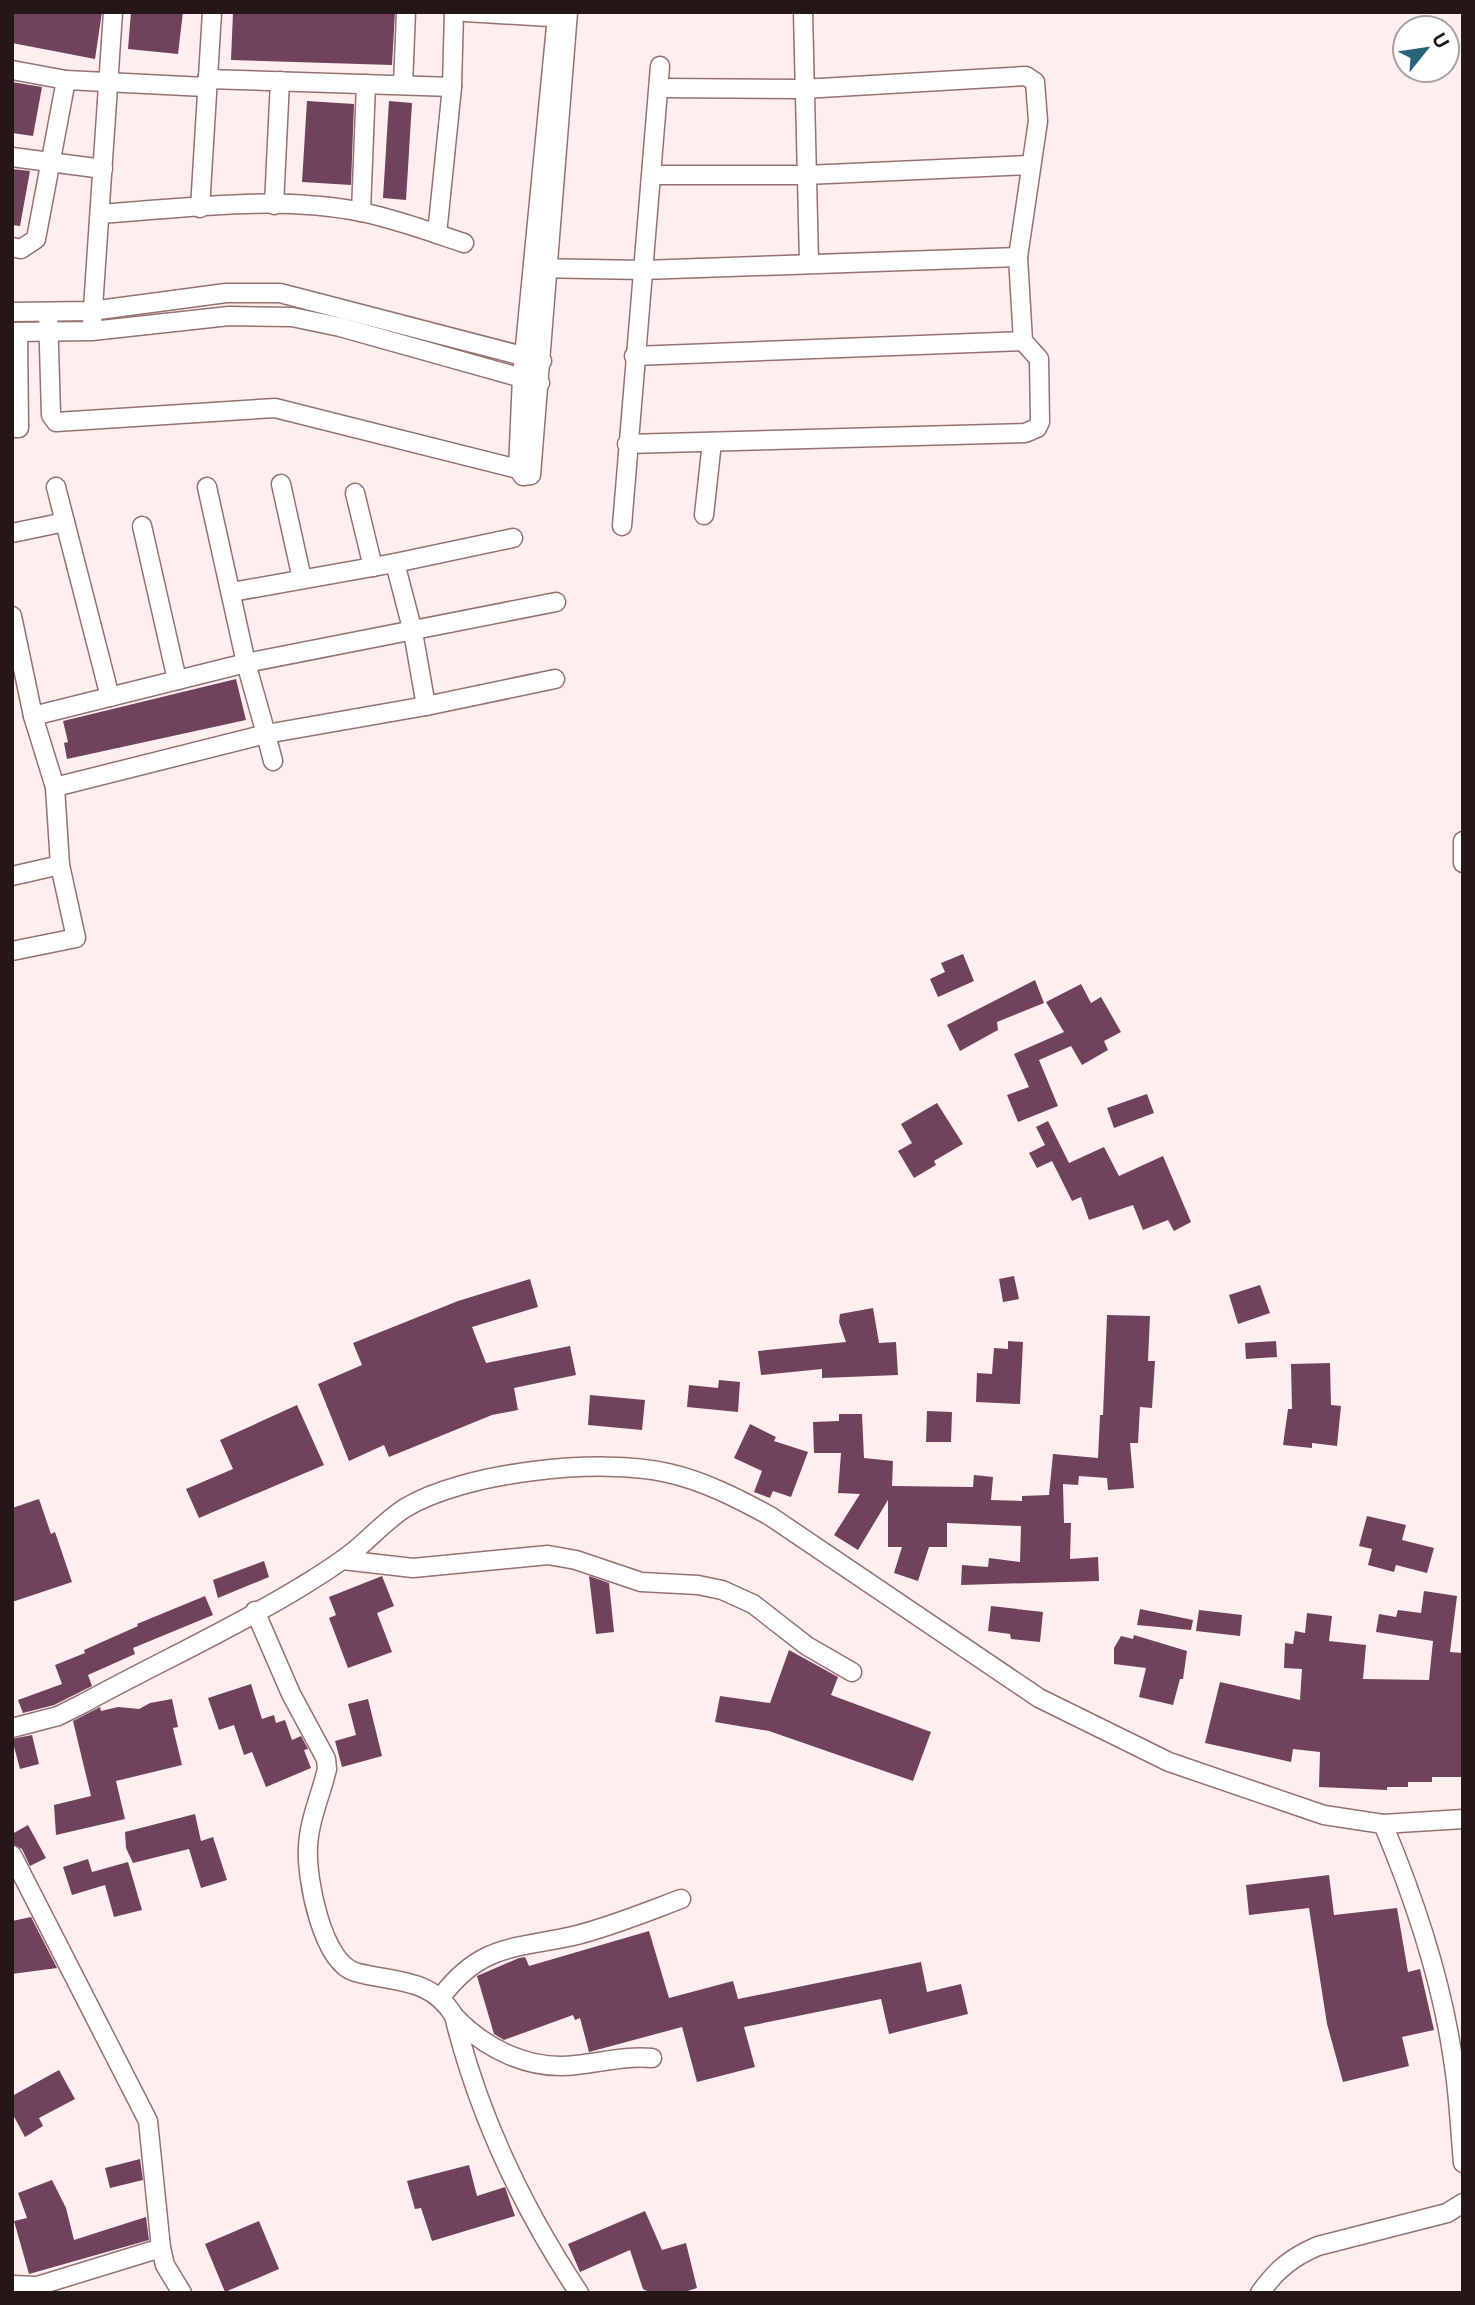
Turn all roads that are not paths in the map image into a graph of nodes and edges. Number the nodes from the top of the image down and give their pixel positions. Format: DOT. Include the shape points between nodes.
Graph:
graph roads {
  1 [pos="113,12"];
  2 [pos="212,12"];
  3 [pos="406,12"];
  4 [pos="454,12"];
  5 [pos="465,12"];
  6 [pos="803,12"];
  7 [pos="564,15"];
  8 [pos="660,66"];
  9 [pos="12,70"];
  10 [pos="65,80"];
  11 [pos="109,80"];
  12 [pos="280,81"];
  13 [pos="206,83"];
  14 [pos="366,83"];
  15 [pos="403,85"];
  16 [pos="452,87"];
  17 [pos="659,88"];
  18 [pos="803,89"];
  19 [pos="12,157"];
  20 [pos="50,164"];
  21 [pos="1030,164"];
  22 [pos="103,169"];
  23 [pos="806,174"];
  24 [pos="652,175"];
  25 [pos="274,205"];
  26 [pos="200,208"];
  27 [pos="361,212"];
  28 [pos="100,214"];
  29 [pos="437,234"];
  30 [pos="464,243"];
  31 [pos="12,247"];
  32 [pos="1018,257"];
  33 [pos="809,262"];
  34 [pos="541,269"];
  35 [pos="643,270"];
  36 [pos="91,311"];
  37 [pos="12,312"];
  38 [pos="48,312"];
  39 [pos="92,331"];
  40 [pos="15,332"];
  41 [pos="48,332"];
  42 [pos="1023,341"];
  43 [pos="634,356"];
  44 [pos="534,360"];
  45 [pos="531,380"];
  46 [pos="12,428"];
  47 [pos="712,442"];
  48 [pos="627,444"];
  49 [pos="281,484"];
  50 [pos="56,487"];
  51 [pos="207,487"];
  52 [pos="355,493"];
  53 [pos="704,515"];
  54 [pos="65,522"];
  55 [pos="142,526"];
  56 [pos="622,526"];
  57 [pos="12,533"];
  58 [pos="513,538"];
  59 [pos="395,563"];
  60 [pos="373,567"];
  61 [pos="302,579"];
  62 [pos="232,592"];
  63 [pos="556,602"];
  64 [pos="12,616"];
  65 [pos="413,632"];
  66 [pos="246,663"];
  67 [pos="555,679"];
  68 [pos="177,680"];
  69 [pos="110,697"];
  70 [pos="426,706"];
  71 [pos="33,716"];
  72 [pos="266,734"];
  73 [pos="273,761"];
  74 [pos="55,787"];
  75 [pos="1463,841"];
  76 [pos="1463,863"];
  77 [pos="61,865"];
  78 [pos="12,876"];
  79 [pos="12,951"];
  80 [pos="343,1560"];
  81 [pos="254,1611"];
  82 [pos="852,1672"];
  83 [pos="12,1728"];
  84 [pos="1463,1819"];
  85 [pos="1386,1831"];
  86 [pos="12,1855"];
  87 [pos="681,1899"];
  88 [pos="441,1997"];
  89 [pos="454,2016"];
  90 [pos="652,2059"];
  91 [pos="1463,2163"];
  92 [pos="1463,2203"];
  93 [pos="161,2248"];
  94 [pos="12,2284"];
  95 [pos="182,2293"];
  96 [pos="579,2293"];
  97 [pos="1260,2293"];
  1 -- 11 [label="street"];
  2 -- 13 [label="street"];
  3 -- 15 [label="street"];
  4 -- 16 [label="street"];
  5 -- 7 [label="street"];
  6 -- 18 [label="street"];
  7 -- 34 [label="street"];
  8 -- 17 [label="street"];
  9 -- 10 [label="street"];
  10 -- 11 [label="street"];
  10 -- 20 [label="street"];
  11 -- 13 [label="street"];
  11 -- 22 [label="street"];
  12 -- 13 [label="street"];
  12 -- 14 [label="street"];
  12 -- 25 [label="street"];
  13 -- 26 [label="street"];
  14 -- 15 [label="street"];
  14 -- 27 [label="street"];
  15 -- 16 [label="street"];
  16 -- 29 [label="street"];
  17 -- 18 [label="street"];
  17 -- 24 [label="street"];
  18 -- 21 [label="street" via="1026,76 1035,82 1038,94"];
  18 -- 23 [label="street"];
  19 -- 20 [label="street"];
  20 -- 22 [label="street"];
  20 -- 31 [label="street" via="36,239 21,249"];
  21 -- 23 [label="street"];
  21 -- 32 [label="street"];
  22 -- 28 [label="street"];
  23 -- 24 [label="street"];
  23 -- 33 [label="street"];
  24 -- 35 [label="street"];
  25 -- 26 [label="street"];
  25 -- 27 [label="street"];
  26 -- 28 [label="street"];
  27 -- 29 [label="street"];
  28 -- 36 [label="street"];
  29 -- 30 [label="street"];
  32 -- 33 [label="street"];
  32 -- 42 [label="street"];
  33 -- 35 [label="street"];
  34 -- 35 [label="street"];
  34 -- 44 [label="street"];
  35 -- 43 [label="street"];
  36 -- 38 [label="street"];
  36 -- 39 [label="street"];
  36 -- 44 [label="street" via="226,293 280,293"];
  37 -- 38 [label="street"];
  38 -- 41 [label="street"];
  39 -- 41 [label="street"];
  39 -- 45 [label="street" via="229,316 292,317"];
  40 -- 41 [label="street"];
  40 -- 46 [label="street" via="19,428"];
  41 -- 45 [label="street" via="51,415 57,422 275,408 517,469 523,476 531,475"];
  42 -- 43 [label="street"];
  42 -- 47 [label="street" via="1039,359 1040,422 1032,432"];
  43 -- 48 [label="street"];
  44 -- 45 [label="street"];
  47 -- 48 [label="street"];
  47 -- 53 [label="street"];
  48 -- 56 [label="street"];
  49 -- 61 [label="street"];
  50 -- 54 [label="street"];
  51 -- 62 [label="street"];
  52 -- 60 [label="street"];
  54 -- 57 [label="street"];
  54 -- 69 [label="street"];
  55 -- 68 [label="street"];
  58 -- 59 [label="street"];
  59 -- 60 [label="street"];
  59 -- 65 [label="street"];
  60 -- 61 [label="street"];
  61 -- 62 [label="street"];
  62 -- 66 [label="street"];
  63 -- 65 [label="street"];
  64 -- 71 [label="street"];
  65 -- 66 [label="street"];
  65 -- 70 [label="street"];
  66 -- 68 [label="street"];
  66 -- 72 [label="street"];
  67 -- 70 [label="street"];
  68 -- 69 [label="street"];
  69 -- 71 [label="street"];
  70 -- 72 [label="street"];
  71 -- 74 [label="street"];
  72 -- 73 [label="street"];
  72 -- 74 [label="street"];
  74 -- 77 [label="street"];
  75 -- 76 [label="street"];
  77 -- 78 [label="street"];
  77 -- 79 [label="street" via="76,938"];
  80 -- 81 [label="street"];
  80 -- 82 [label="street" via="422,1568 548,1555 641,1582 710,1587 753,1604 807,1646"];
  80 -- 85 [label="street" via="421,1500 460,1486 520,1473 615,1467 670,1473 735,1497 770,1516 987,1665 1116,1738 1271,1799"];
  81 -- 83 [label="street" via="76,1707"];
  81 -- 88 [label="street" via="326,1759 308,1848 317,1910 329,1947 352,1971 417,1985"];
  84 -- 85 [label="street"];
  85 -- 91 [label="street" via="1406,1884 1450,2042"];
  86 -- 93 [label="street" via="148,2121"];
  87 -- 88 [label="street" via="574,1936 516,1945 458,1975"];
  88 -- 89 [label="street"];
  89 -- 90 [label="street" via="482,2042 549,2067 625,2056"];
  89 -- 96 [label="street" via="473,2088 493,2135 540,2234"];
  92 -- 97 [label="street" via="1447,2213 1318,2246 1275,2272"];
  93 -- 94 [label="street" via="37,2286"];
  93 -- 95 [label="street" via="165,2265"];
}
